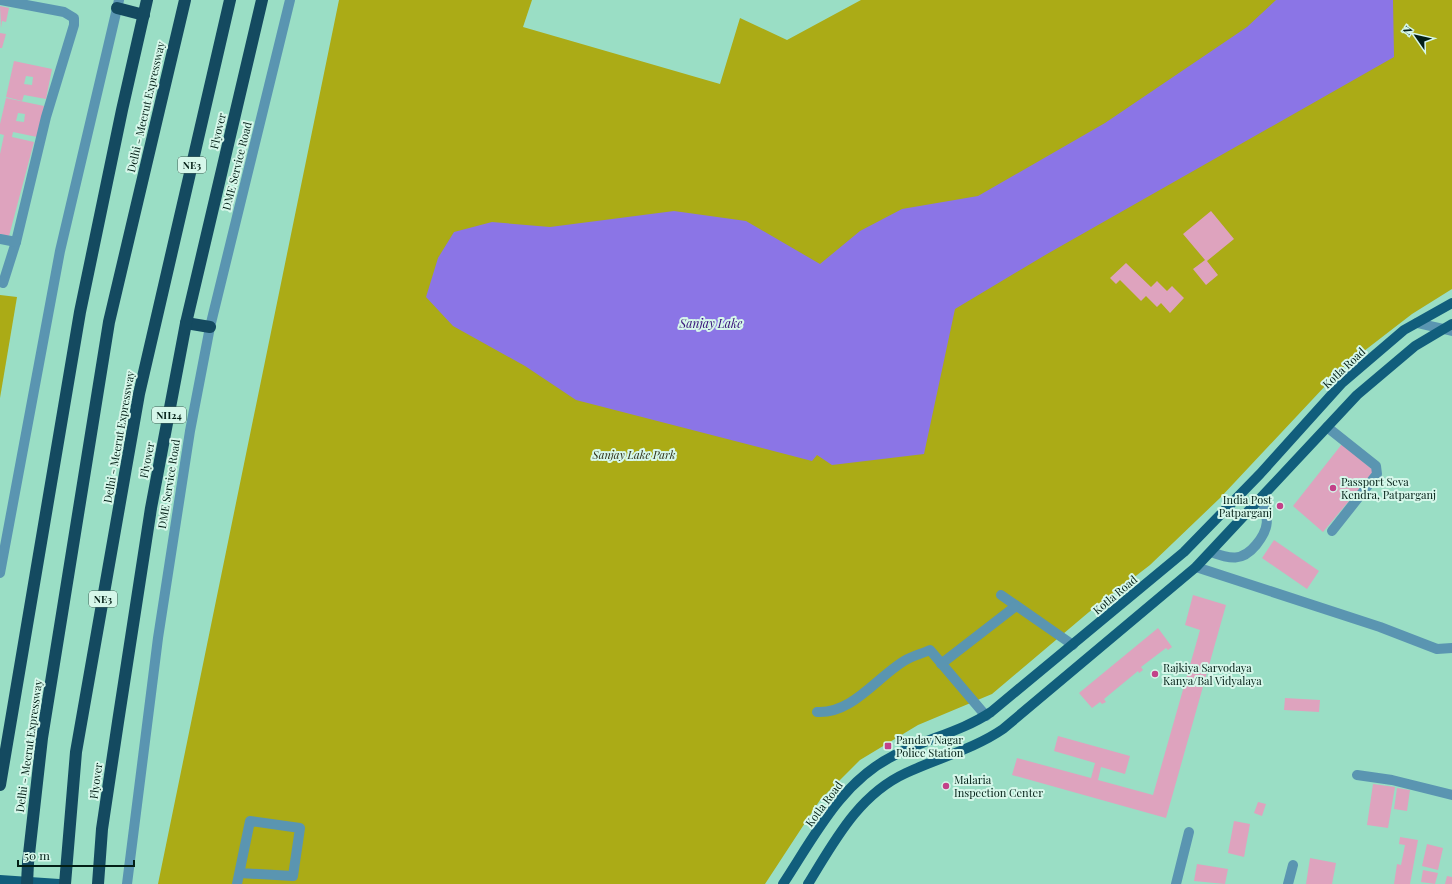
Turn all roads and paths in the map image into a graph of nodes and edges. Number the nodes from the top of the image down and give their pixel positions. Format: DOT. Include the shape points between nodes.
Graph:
graph roads {
  1 [pos="0,0"];
  2 [pos="148,0"];
  3 [pos="185,0"];
  4 [pos="230,0"];
  5 [pos="262,0"];
  6 [pos="290,0"];
  7 [pos="118,4"];
  8 [pos="144,15"];
  9 [pos="0,239"];
  10 [pos="16,242"];
  11 [pos="3,283"];
  12 [pos="1452,303"];
  13 [pos="1417,322"];
  14 [pos="186,323"];
  15 [pos="210,327"];
  16 [pos="1449,328"];
  17 [pos="1327,427"];
  18 [pos="1261,498"];
  19 [pos="1332,531"];
  20 [pos="1211,552"];
  21 [pos="1196,568"];
  22 [pos="0,573"];
  23 [pos="1002,595"];
  24 [pos="1016,606"];
  25 [pos="1073,645"];
  26 [pos="1452,648"];
  27 [pos="941,664"];
  28 [pos="817,712"];
  29 [pos="986,716"];
  30 [pos="1357,775"];
  31 [pos="0,785"];
  32 [pos="1452,794"];
  33 [pos="1189,832"];
  34 [pos="1293,865"];
  35 [pos="240,873"];
  36 [pos="98,879"];
  37 [pos="0,880"];
  38 [pos="27,884"];
  39 [pos="59,884"];
  40 [pos="65,884"];
  41 [pos="127,884"];
  42 [pos="237,884"];
  43 [pos="783,884"];
  44 [pos="808,884"];
  45 [pos="1176,884"];
  46 [pos="1288,884"];
  1 -- 10 [label="street" via="64,12 74,18 46,117"];
  2 -- 8 [label="highway"];
  3 -- 38 [label="highway, Delhi - Meerut Expressway, bridge" via="109,322 42,738"];
  4 -- 40 [label="highway, Delhi - Meerut Expressway / NE3" via="139,394 76,752"];
  5 -- 14 [label="highway, Flyover / NH24"];
  6 -- 15 [label="street, DME Service Road"];
  7 -- 8 [label="highway"];
  7 -- 22 [label="street" via="60,251"];
  8 -- 31 [label="highway" via="80,312"];
  9 -- 10 [label="street"];
  10 -- 11 [label="street"];
  12 -- 13 [label="main road, Kotla Road"];
  13 -- 16 [label="street"];
  13 -- 25 [label="main road, Kotla Road" via="1342,383 1260,474 1184,552"];
  14 -- 15 [label="highway"];
  14 -- 36 [label="highway, Flyover / NH24" via="152,508 108,791"];
  15 -- 41 [label="street, DME Service Road" via="190,430 158,638"];
  16 -- 17 [label="main road" via="1415,346 1357,395"];
  17 -- 18 [label="main road"];
  17 -- 19 [label="street" via="1376,466 1377,474"];
  18 -- 20 [label="main road"];
  18 -- 20 [label="street" via="1267,520 1265,534 1254,548 1245,556 1235,558"];
  20 -- 21 [label="main road"];
  21 -- 26 [label="street" via="1380,627 1437,649"];
  21 -- 44 [label="main road" via="1003,729 985,740 904,773 875,793 844,826"];
  23 -- 24 [label="street"];
  24 -- 25 [label="street"];
  24 -- 27 [label="street"];
  25 -- 29 [label="main road, Kotla Road"];
  27 -- 28 [label="street" via="930,650 904,661 841,709 828,713"];
  27 -- 29 [label="street"];
  29 -- 43 [label="main road, Kotla Road" via="968,726 894,755 867,773 837,803"];
  30 -- 32 [label="street"];
  33 -- 45 [label="street"];
  34 -- 46 [label="street"];
  35 -- 35 [label="street" via="250,821 300,828 293,876"];
  35 -- 42 [label="street"];
  37 -- 39 [label="main road"];
}
